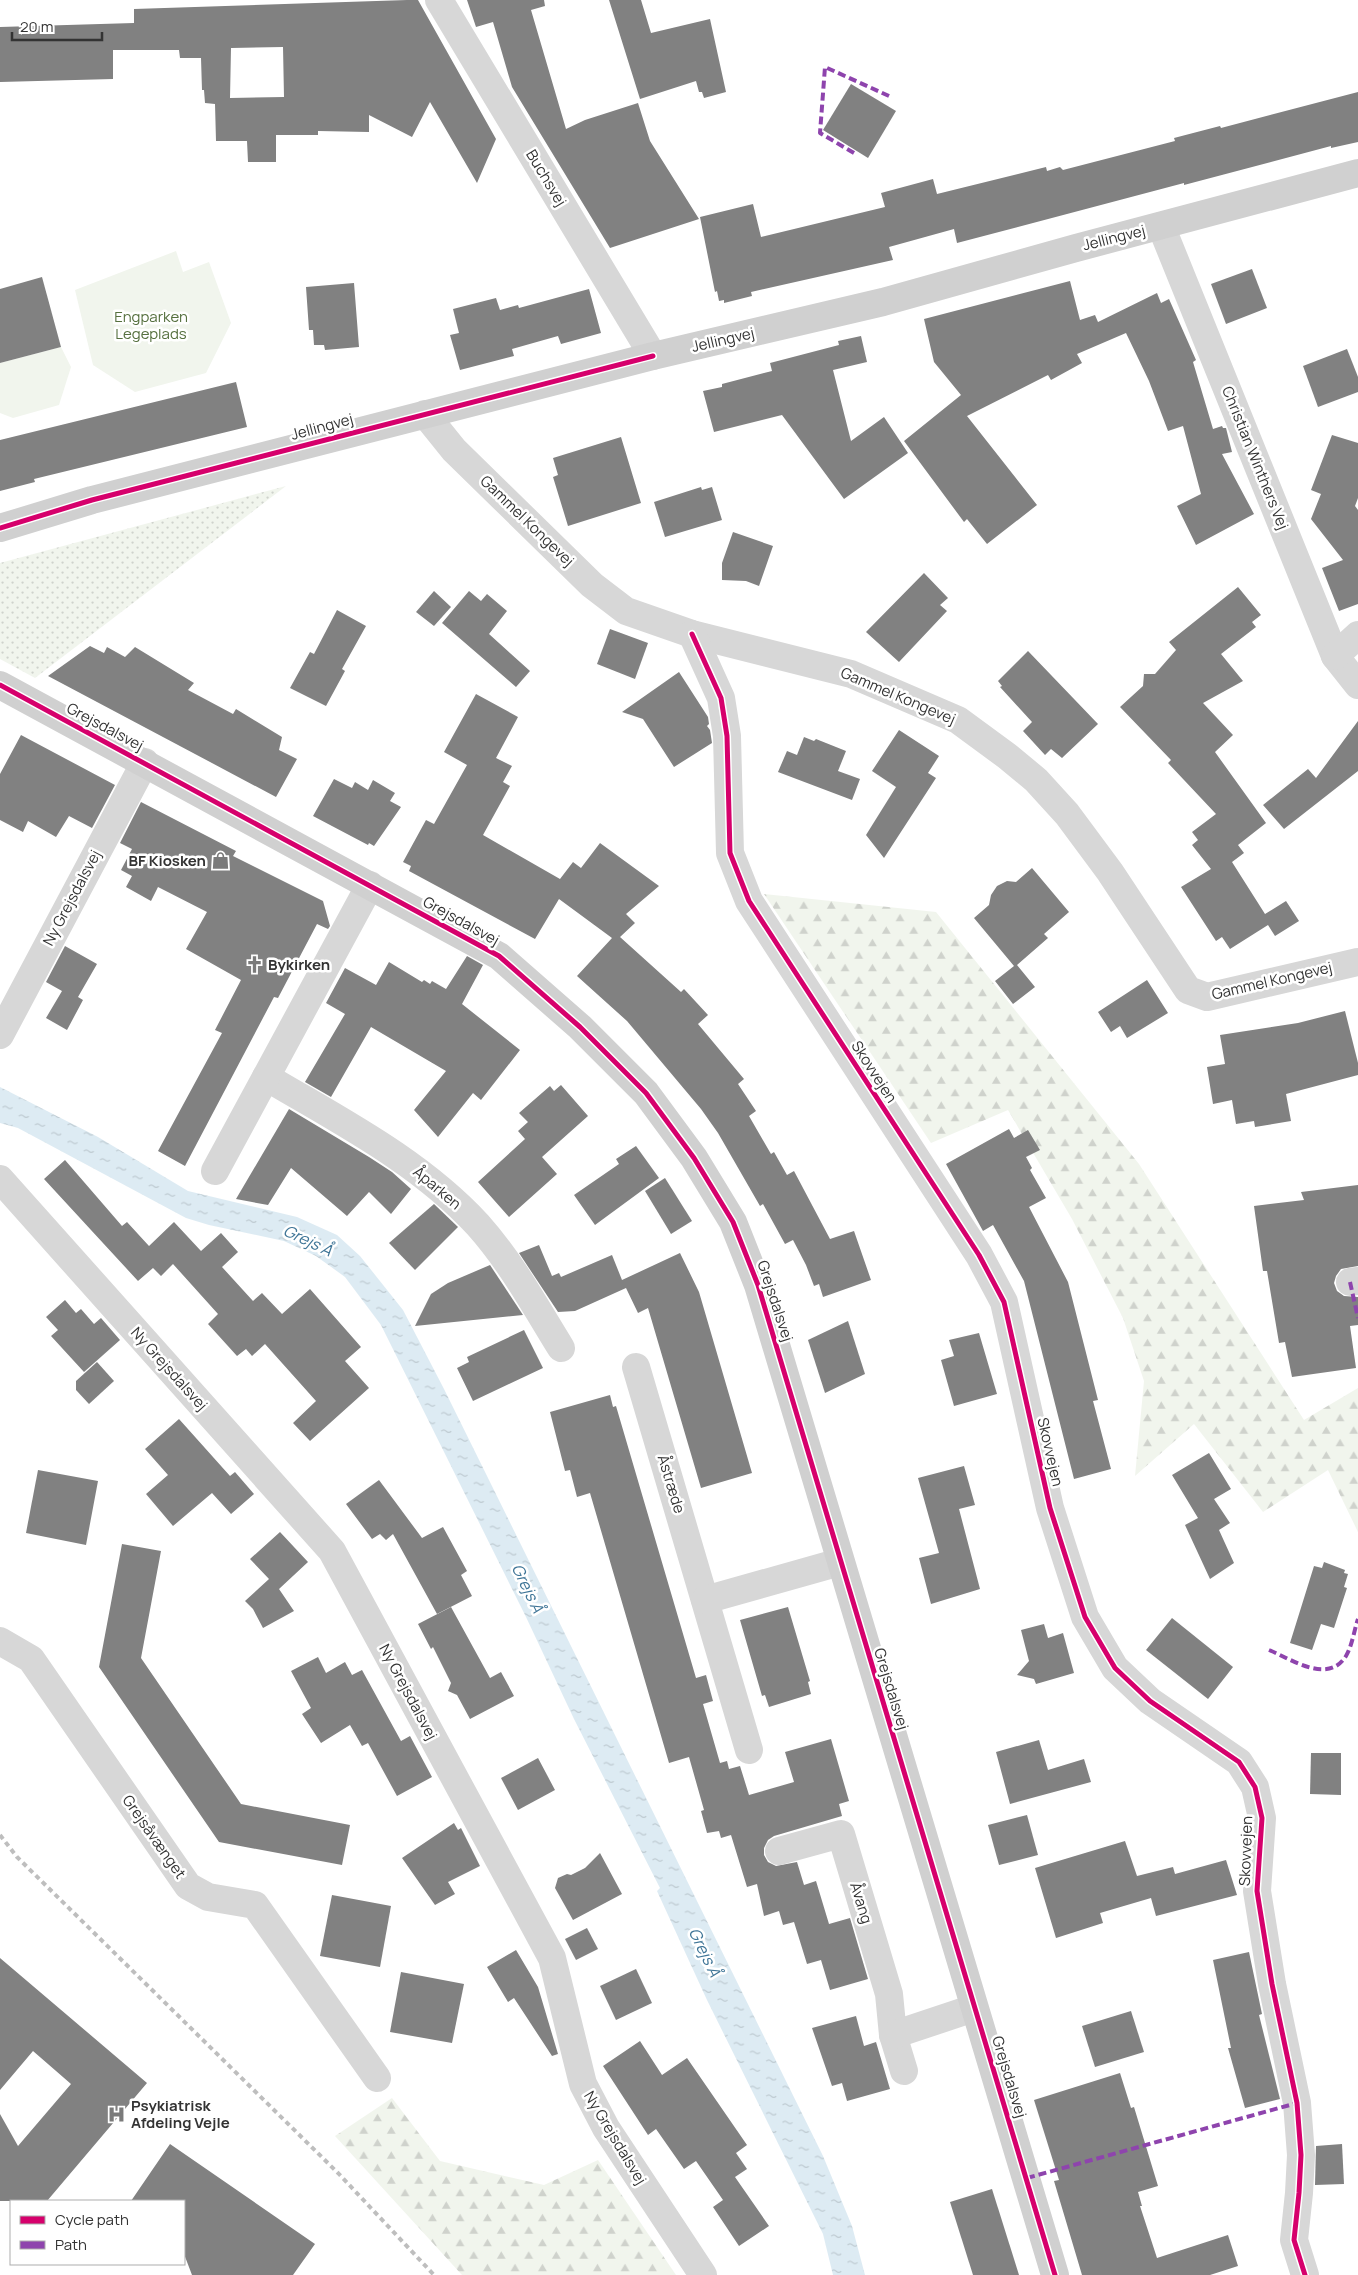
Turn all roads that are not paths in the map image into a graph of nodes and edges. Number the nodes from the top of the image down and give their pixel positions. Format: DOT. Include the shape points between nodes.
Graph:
graph roads {
  1 [pos="439,0"];
  2 [pos="1358,173"];
  3 [pos="1161,226"];
  4 [pos="652,356"];
  5 [pos="425,414"];
  6 [pos="0,528"];
  7 [pos="692,634"];
  8 [pos="1358,636"];
  9 [pos="1335,656"];
  10 [pos="0,685"];
  11 [pos="1358,685"];
  12 [pos="145,762"];
  13 [pos="370,885"];
  14 [pos="1358,962"];
  15 [pos="0,1035"];
  16 [pos="266,1077"];
  17 [pos="215,1171"];
  18 [pos="0,1180"];
  19 [pos="561,1348"];
  20 [pos="636,1367"];
  21 [pos="840,1562"];
  22 [pos="705,1600"];
  23 [pos="0,1641"];
  24 [pos="750,1750"];
  25 [pos="779,1851"];
  26 [pos="974,2008"];
  27 [pos="893,2034"];
  28 [pos="904,2071"];
  29 [pos="377,2078"];
  30 [pos="703,2275"];
  31 [pos="1055,2275"];
  32 [pos="1305,2275"];
  1 -- 4 [label="street, Buchsvej"];
  2 -- 3 [label="street, Jellingvej"];
  3 -- 4 [label="street, Jellingvej" via="883,302"];
  3 -- 9 [label="street, Christian Winthers Vej"];
  4 -- 5 [label="street, Jellingvej"];
  5 -- 6 [label="street, Jellingvej" via="92,500"];
  5 -- 7 [label="street, Gammel Kongevej" via="454,450 592,585 626,611"];
  7 -- 14 [label="street, Gammel Kongevej" via="851,674 958,720 1036,780 1067,814 1110,872 1188,990 1207,996"];
  7 -- 32 [label="street, Skovvejen" via="722,698 727,736 730,853 749,901 979,1254 1004,1302 1050,1508 1085,1617 1115,1668 1150,1701 1239,1762 1255,1787 1262,1818 1257,1890 1272,1984 1297,2103 1301,2155 1294,2240"];
  8 -- 9 [label="street"];
  9 -- 11 [label="street, Christian Winthers Vej"];
  10 -- 12 [label="street, Grejsdalsvej"];
  12 -- 13 [label="street, Grejsdalsvej"];
  12 -- 15 [label="street, Ny Grejsdalsvej"];
  13 -- 16 [label="street"];
  13 -- 21 [label="street, Grejsdalsvej" via="499,956 580,1027 646,1093 694,1158 734,1222 758,1285"];
  16 -- 17 [label="street"];
  16 -- 19 [label="street, Åparken" via="384,1147 435,1183 478,1225 510,1264"];
  18 -- 30 [label="street, Ny Grejsdalsvej" via="332,1551 552,1958 583,2084 606,2128"];
  20 -- 22 [label="street, Åstræde"];
  21 -- 22 [label="street"];
  21 -- 26 [label="street, Grejsdalsvej"];
  22 -- 24 [label="street, Åstræde"];
  23 -- 29 [label="street, Grejsåvænget" via="31,1659 188,1886 208,1897 255,1905"];
  25 -- 27 [label="street, Åvang" via="841,1834 888,1994"];
  26 -- 27 [label="street"];
  26 -- 31 [label="street, Grejsdalsvej"];
  27 -- 28 [label="street, Åvang"];
}
